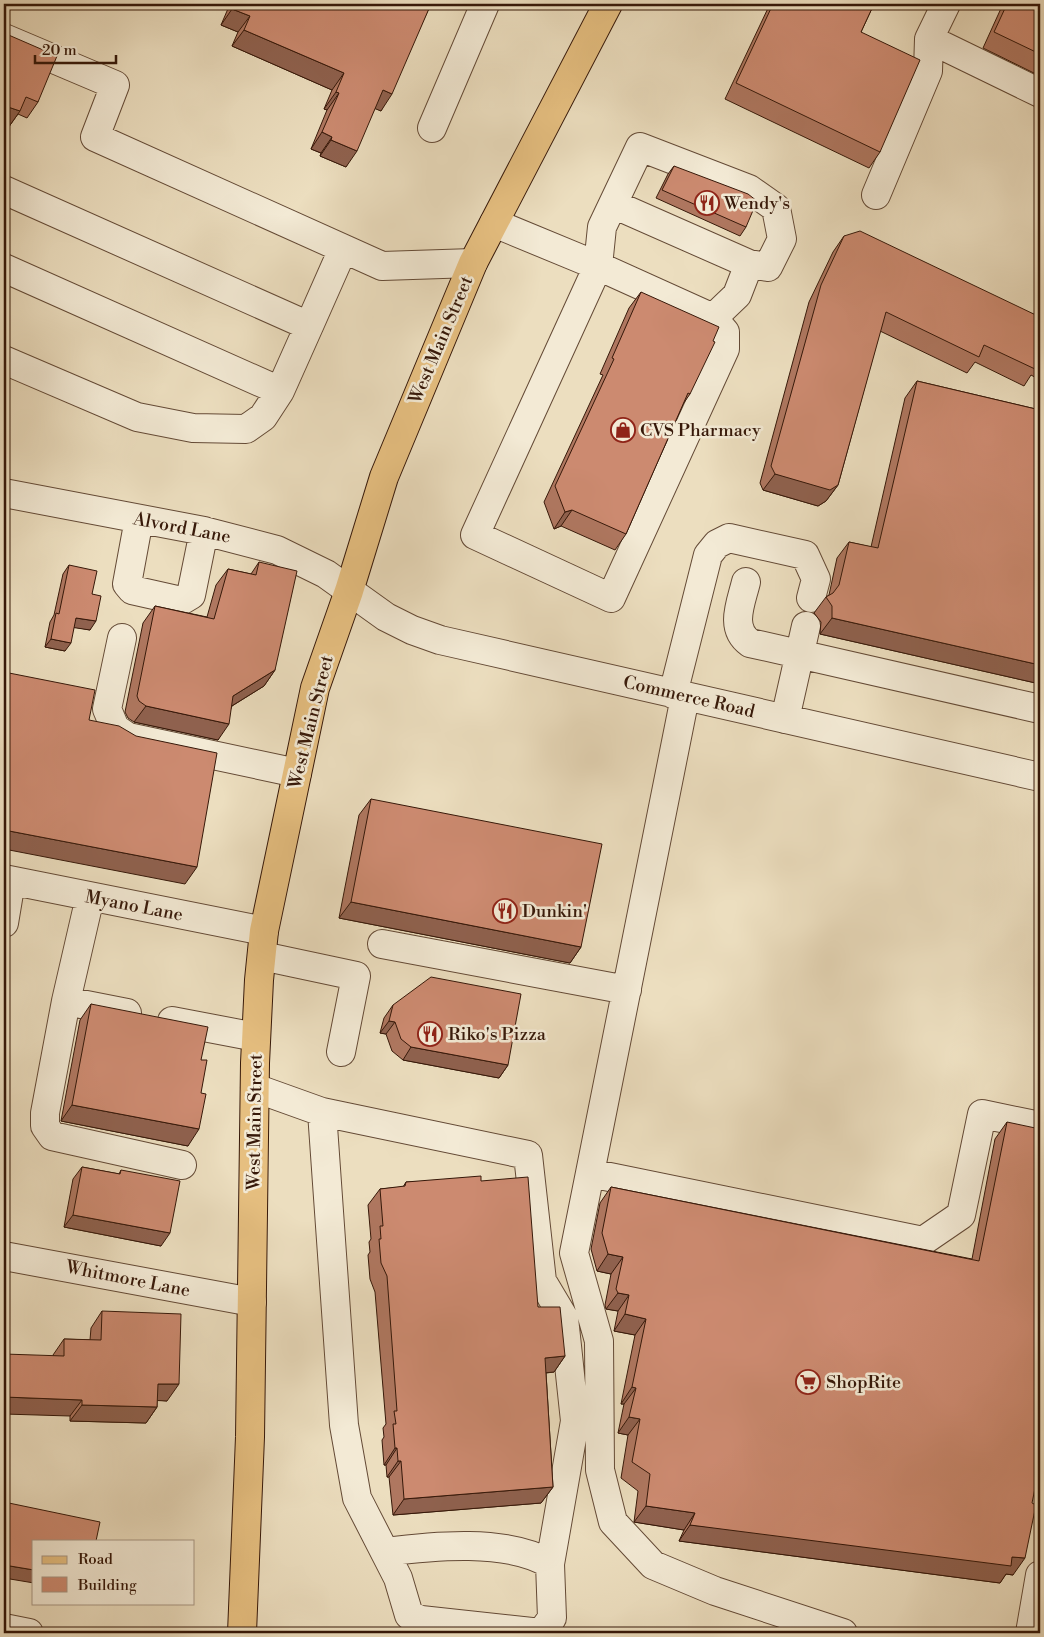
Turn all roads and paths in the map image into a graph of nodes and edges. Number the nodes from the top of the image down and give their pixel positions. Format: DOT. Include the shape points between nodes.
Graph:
graph roads {
  1 [pos="485,4"];
  2 [pos="608,4"];
  3 [pos="946,4"];
  4 [pos="4,38"];
  5 [pos="929,39"];
  6 [pos="1040,93"];
  7 [pos="432,128"];
  8 [pos="4,190"];
  9 [pos="876,195"];
  10 [pos="613,204"];
  11 [pos="494,223"];
  12 [pos="343,249"];
  13 [pos="473,263"];
  14 [pos="749,264"];
  15 [pos="598,266"];
  16 [pos="4,268"];
  17 [pos="716,321"];
  18 [pos="309,326"];
  19 [pos="4,360"];
  20 [pos="280,391"];
  21 [pos="692,422"];
  22 [pos="4,492"];
  23 [pos="139,519"];
  24 [pos="204,532"];
  25 [pos="746,582"];
  26 [pos="349,591"];
  27 [pos="812,598"];
  28 [pos="806,626"];
  29 [pos="122,638"];
  30 [pos="799,653"];
  31 [pos="679,695"];
  32 [pos="1040,710"];
  33 [pos="785,719"];
  34 [pos="297,772"];
  35 [pos="1040,777"];
  36 [pos="7,880"];
  37 [pos="90,897"];
  38 [pos="4,923"];
  39 [pos="263,944"];
  40 [pos="382,944"];
  41 [pos="627,990"];
  42 [pos="66,1001"];
  43 [pos="256,1037"];
  44 [pos="341,1052"];
  45 [pos="255,1088"];
  46 [pos="322,1112"];
  47 [pos="1040,1126"];
  48 [pos="182,1165"];
  49 [pos="590,1173"];
  50 [pos="4,1256"];
  51 [pos="252,1302"];
  52 [pos="385,1552"];
  53 [pos="550,1564"];
  54 [pos="1040,1575"];
  55 [pos="4,1628"];
  56 [pos="29,1633"];
  57 [pos="242,1633"];
  58 [pos="843,1633"];
  59 [pos="1030,1633"];
  1 -- 7 [label="street"];
  2 -- 11 [label="main road, West Main Street"];
  3 -- 5 [label="street"];
  4 -- 12 [label="street" via="115,85 94,136"];
  5 -- 6 [label="street"];
  5 -- 9 [label="street" via="928,71"];
  8 -- 18 [label="street"];
  10 -- 14 [label="street"];
  10 -- 14 [label="street" via="640,147 749,189 776,208 782,239 768,267"];
  10 -- 15 [label="street" via="602,227"];
  11 -- 13 [label="main road, West Main Street"];
  11 -- 15 [label="street"];
  12 -- 13 [label="street" via="382,266"];
  12 -- 18 [label="street"];
  13 -- 26 [label="main road, West Main Street" via="384,477"];
  14 -- 17 [label="street" via="737,296"];
  15 -- 17 [label="street"];
  15 -- 21 [label="street" via="475,535 611,598"];
  16 -- 20 [label="street"];
  17 -- 21 [label="street" via="687,392"];
  17 -- 21 [label="street" via="725,332 725,349"];
  18 -- 20 [label="street"];
  19 -- 20 [label="street" via="137,417 193,428 246,429 263,417"];
  22 -- 23 [label="street, Alvord Lane"];
  23 -- 24 [label="street, Alvord Lane"];
  23 -- 24 [label="street" via="127,584 132,590 181,601 191,595"];
  24 -- 26 [label="street, Alvord Lane" via="277,550 326,574"];
  25 -- 30 [label="street" via="736,620 743,638 750,643"];
  26 -- 31 [label="street, Commerce Road" via="386,617 440,640"];
  26 -- 34 [label="main road, West Main Street" via="316,688"];
  27 -- 31 [label="street" via="816,579 805,555 729,538 717,544 708,555"];
  28 -- 30 [label="street"];
  29 -- 34 [label="street" via="108,709 115,728 128,737"];
  30 -- 32 [label="street"];
  30 -- 33 [label="street"];
  31 -- 33 [label="street, Commerce Road"];
  31 -- 41 [label="street"];
  33 -- 35 [label="street, Commerce Road"];
  34 -- 39 [label="main road, West Main Street"];
  36 -- 37 [label="street, Myano Lane"];
  36 -- 38 [label="street"];
  37 -- 39 [label="street, Myano Lane"];
  37 -- 42 [label="street"];
  39 -- 43 [label="main road, West Main Street"];
  39 -- 44 [label="street, Myano Lane" via="356,976"];
  40 -- 41 [label="street"];
  41 -- 49 [label="street"];
  42 -- 43 [label="street"];
  42 -- 48 [label="street" via="45,1113 45,1126 52,1136"];
  43 -- 45 [label="main road, West Main Street"];
  45 -- 46 [label="street"];
  45 -- 51 [label="main road, West Main Street"];
  46 -- 52 [label="street" via="344,1425 357,1498"];
  46 -- 53 [label="street" via="528,1155 542,1281 564,1318 575,1421"];
  47 -- 49 [label="street" via="982,1114 961,1215 923,1241"];
  49 -- 58 [label="street" via="574,1253 599,1341 600,1470 613,1522 653,1565 715,1591"];
  50 -- 51 [label="street, Whitmore Lane"];
  51 -- 57 [label="main road, West Main Street"];
  52 -- 53 [label="street" via="424,1547 481,1546 537,1556"];
  52 -- 53 [label="street" via="410,1615 421,1620 541,1633 552,1618"];
  54 -- 59 [label="street"];
  55 -- 56 [label="street"];
}
